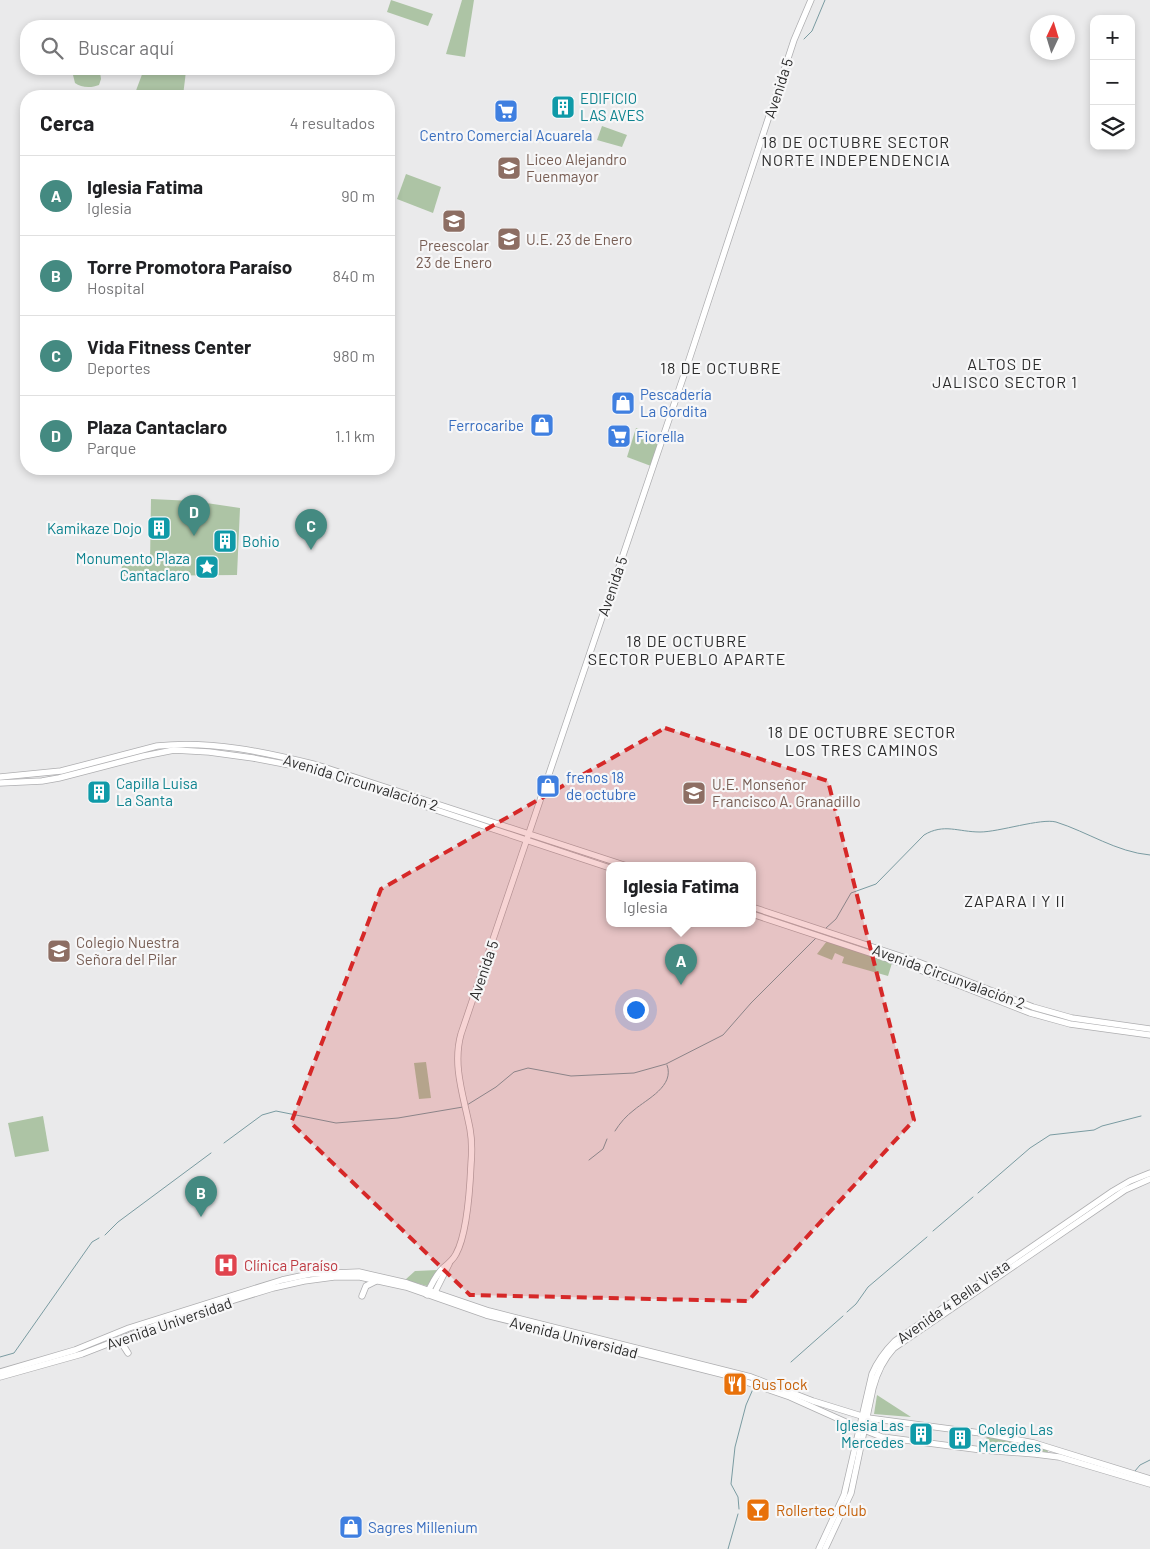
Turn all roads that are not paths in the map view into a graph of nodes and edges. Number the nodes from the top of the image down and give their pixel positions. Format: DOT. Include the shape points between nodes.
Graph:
graph roads {
  1 [pos="811,0"];
  2 [pos="0,777"];
  3 [pos="0,783"];
  4 [pos="528,837"];
  5 [pos="618,862"];
  6 [pos="606,866"];
  7 [pos="756,909"];
  8 [pos="756,915"];
  9 [pos="818,932"];
  10 [pos="829,937"];
  11 [pos="1150,1029"];
  12 [pos="1150,1035"];
  13 [pos="1150,1173"];
  14 [pos="1150,1179"];
  15 [pos="449,1264"];
  16 [pos="443,1279"];
  17 [pos="378,1281"];
  18 [pos="431,1293"];
  19 [pos="362,1296"];
  20 [pos="449,1297"];
  21 [pos="956,1302"];
  22 [pos="114,1341"];
  23 [pos="128,1353"];
  24 [pos="0,1372"];
  25 [pos="0,1377"];
  26 [pos="864,1417"];
  27 [pos="861,1429"];
  28 [pos="879,1435"];
  29 [pos="861,1443"];
  30 [pos="1150,1479"];
  31 [pos="1150,1484"];
  32 [pos="819,1549"];
  33 [pos="825,1549"];
  1 -- 4 [label="street, Avenida 5" via="794,40"];
  2 -- 4 [label="street, Avenida Circunvalación 2" via="62,771 172,744 230,748 354,774 483,816"];
  3 -- 4 [label="street, Avenida Circunvalación 2" via="59,778 174,750 188,754 253,758 316,770"];
  4 -- 5 [label="street, Avenida Circunvalación 2" via="564,843"];
  4 -- 6 [label="street, Avenida Circunvalación 2"];
  4 -- 15 [label="street, Avenida 5" via="459,1042 457,1061 471,1132 471,1165 461,1242"];
  7 -- 9 [label="street, Avenida Circunvalación 2"];
  8 -- 9 [label="street, Avenida Circunvalación 2"];
  9 -- 10 [label="street, Avenida Circunvalación 2"];
  10 -- 11 [label="street, Avenida Circunvalación 2" via="918,962 992,988 1033,1007 1072,1018"];
  10 -- 12 [label="street, Avenida Circunvalación 2" via="1044,1017 1070,1024"];
  13 -- 21 [label="street, Avenida 4 Bella Vista" via="1113,1191"];
  14 -- 21 [label="street, Avenida 4 Bella Vista" via="1125,1190"];
  15 -- 16 [label="street, Avenida 5"];
  15 -- 18 [label="street, Avenida 5" via="442,1269"];
  16 -- 18 [label="street, Avenida 5"];
  16 -- 20 [label="street" via="443,1288"];
  17 -- 18 [label="street, Avenida Universidad"];
  17 -- 19 [label="street" via="366,1286"];
  17 -- 22 [label="street, Avenida Universidad" via="334,1277 273,1288 172,1319"];
  18 -- 20 [label="street, Avenida Universidad"];
  18 -- 24 [label="street, Avenida Universidad" via="407,1282 359,1272 310,1274 129,1328 75,1350"];
  18 -- 27 [label="street, Avenida Universidad" via="486,1315 746,1381"];
  20 -- 26 [label="street, Avenida Universidad" via="489,1311 751,1377"];
  21 -- 26 [label="street, Avenida 4 Bella Vista" via="895,1341 885,1351 872,1374"];
  22 -- 23 [label="street" via="121,1342"];
  22 -- 25 [label="street, Avenida Universidad" via="82,1354"];
  26 -- 27 [label="street, Avenida 4 Bella Vista"];
  26 -- 30 [label="street, Avenida Universidad" via="1034,1443"];
  27 -- 28 [label="street, Avenida Universidad"];
  27 -- 29 [label="street, Avenida 4 Bella Vista"];
  27 -- 32 [label="street, Avenida 4 Bella Vista" via="844,1495"];
  28 -- 29 [label="street"];
  28 -- 31 [label="street, Avenida Universidad" via="1059,1457"];
  29 -- 33 [label="street, Avenida 4 Bella Vista" via="851,1493"];
}
